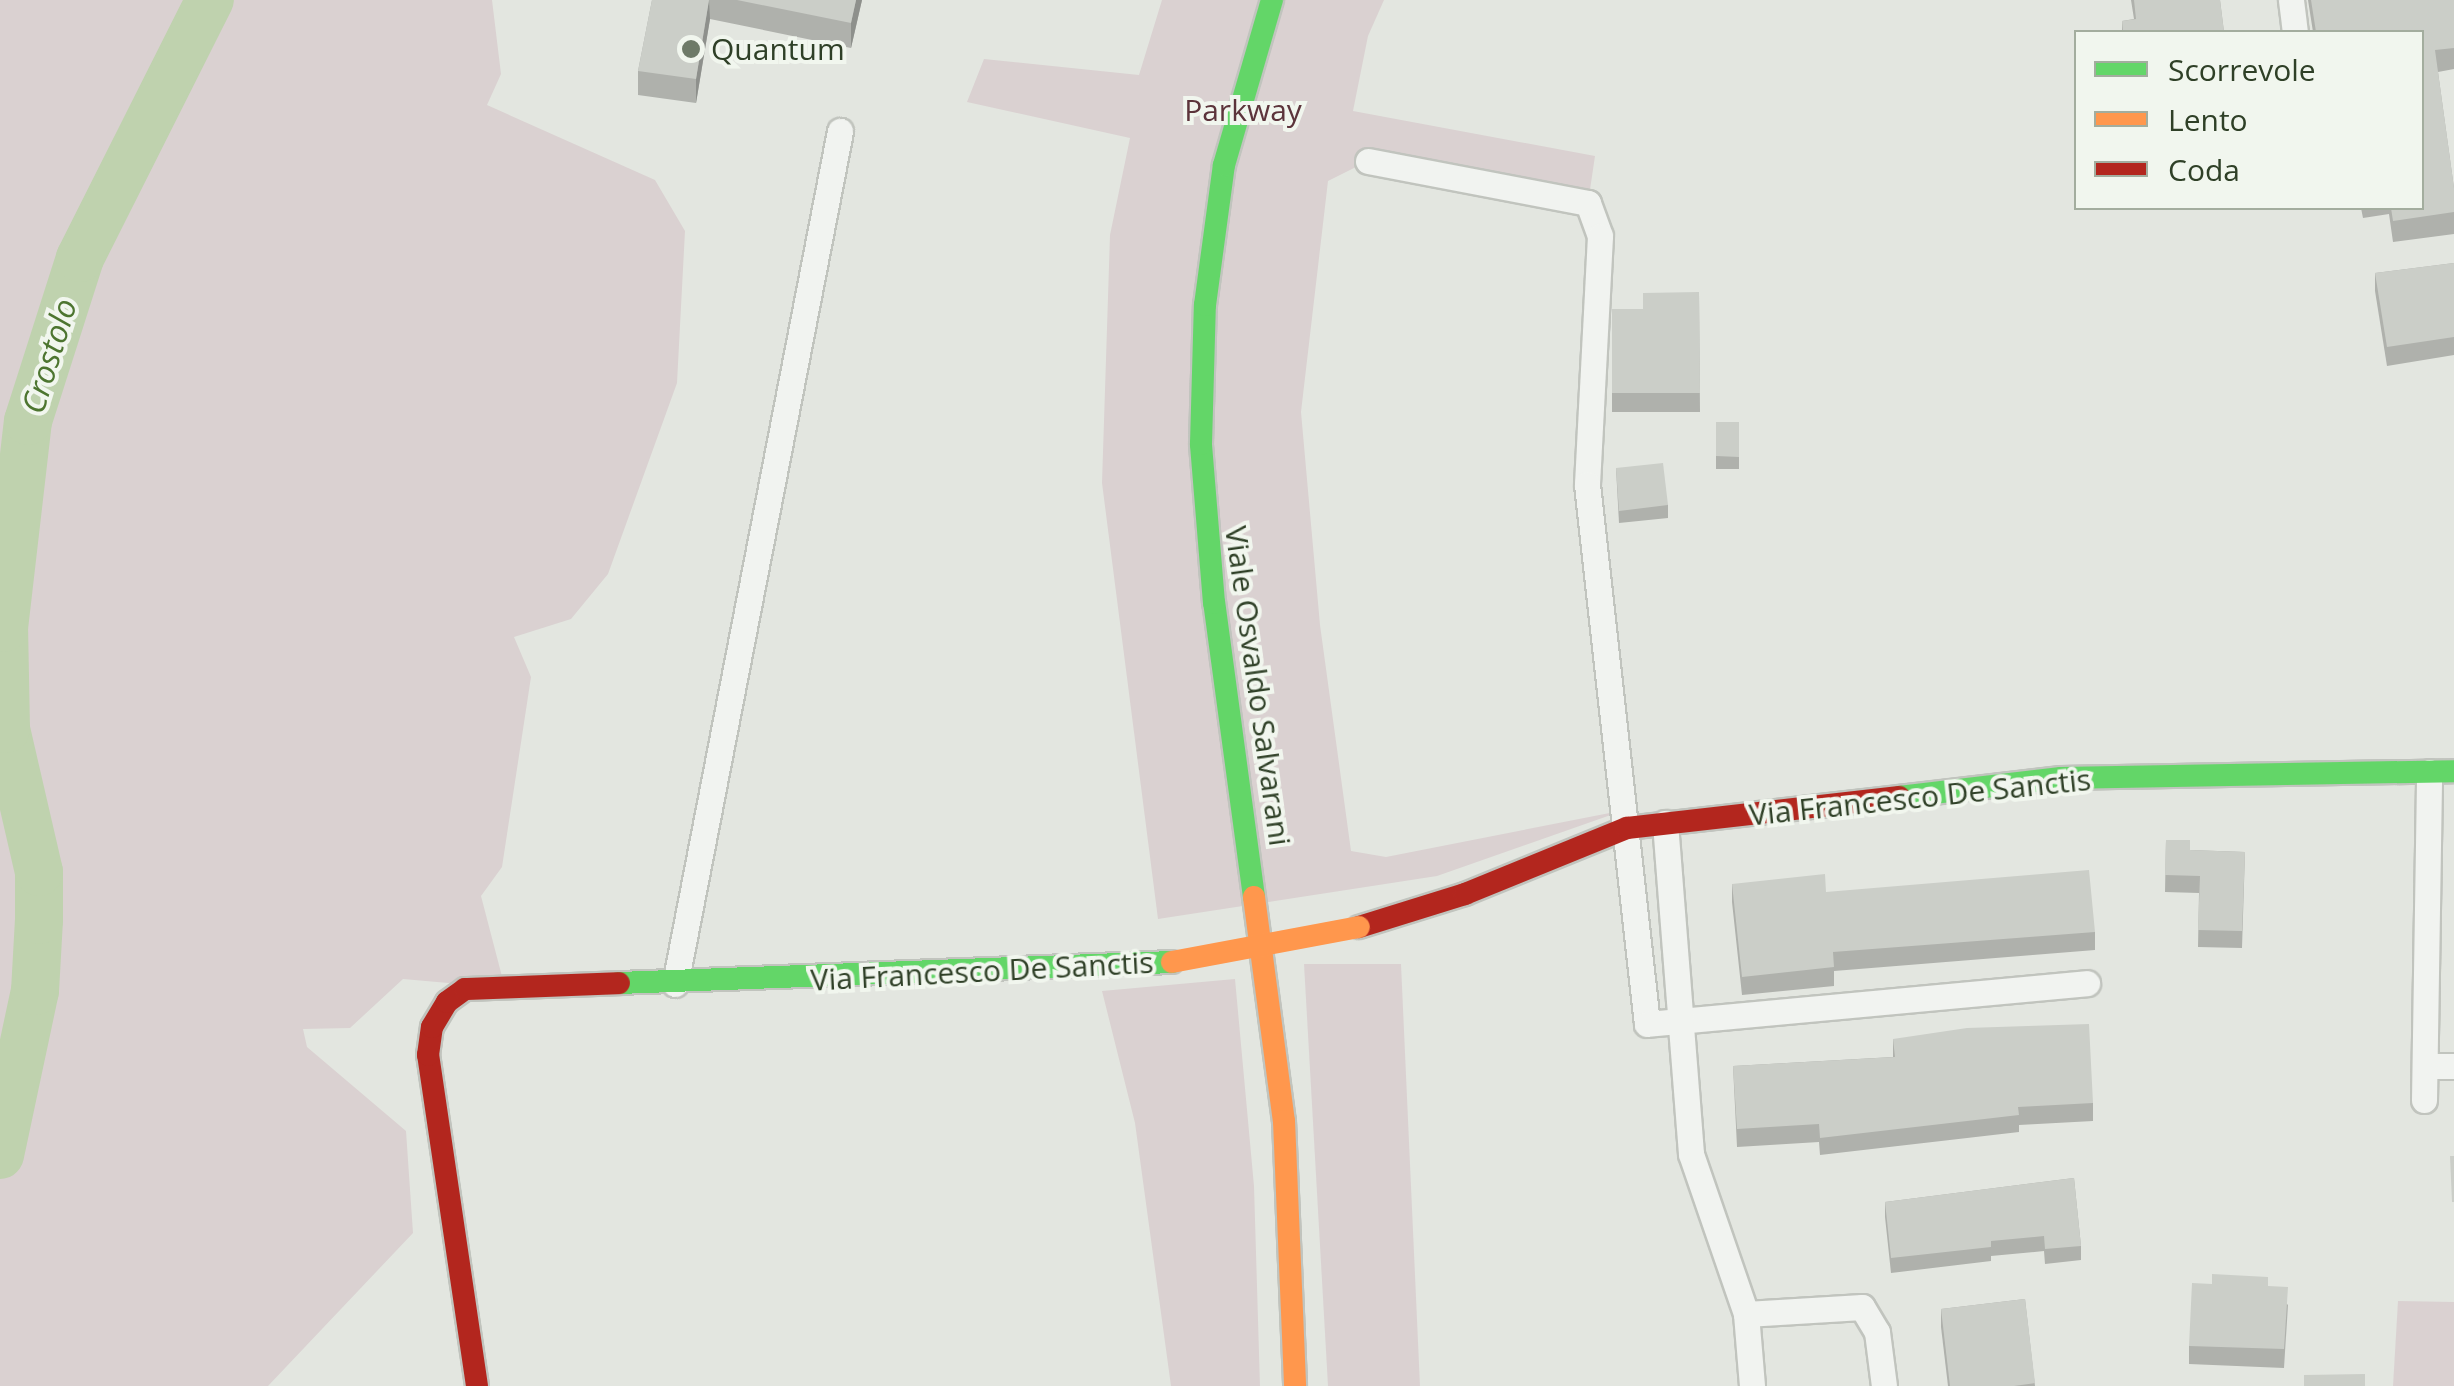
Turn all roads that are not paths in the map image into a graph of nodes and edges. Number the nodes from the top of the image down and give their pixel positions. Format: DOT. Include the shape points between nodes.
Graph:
graph roads {
  1 [pos="1272,0"];
  2 [pos="2290,0"];
  3 [pos="2295,30"];
  4 [pos="840,130"];
  5 [pos="1368,161"];
  6 [pos="2441,771"];
  7 [pos="1665,823"];
  8 [pos="1627,828"];
  9 [pos="2087,983"];
  10 [pos="675,984"];
  11 [pos="1682,1020"];
  12 [pos="2426,1066"];
  13 [pos="2454,1066"];
  14 [pos="2424,1100"];
  15 [pos="1746,1314"];
  16 [pos="477,1386"];
  17 [pos="1295,1386"];
  18 [pos="1752,1386"];
  19 [pos="1884,1386"];
  1 -- 17 [label="street, Viale Osvaldo Salvarani" via="1224,165 1205,305 1201,444 1214,603 1280,1083"];
  2 -- 3 [label="street"];
  4 -- 10 [label="street"];
  5 -- 8 [label="street" via="1588,202 1600,236 1586,484"];
  6 -- 7 [label="street, Via Francesco De Sanctis" via="2060,778"];
  6 -- 12 [label="street"];
  7 -- 8 [label="street, Via Francesco De Sanctis"];
  7 -- 11 [label="street"];
  8 -- 10 [label="street, Via Francesco De Sanctis, bridge" via="1465,894 1359,927 1172,962"];
  8 -- 11 [label="street" via="1647,1024"];
  9 -- 11 [label="street"];
  10 -- 16 [label="street, Via Francesco De Sanctis" via="465,990 447,1002 432,1027 428,1056 440,1168"];
  11 -- 15 [label="street" via="1691,1154"];
  12 -- 13 [label="street"];
  12 -- 14 [label="street"];
  15 -- 18 [label="street"];
  15 -- 19 [label="street" via="1862,1308 1877,1332"];
}
